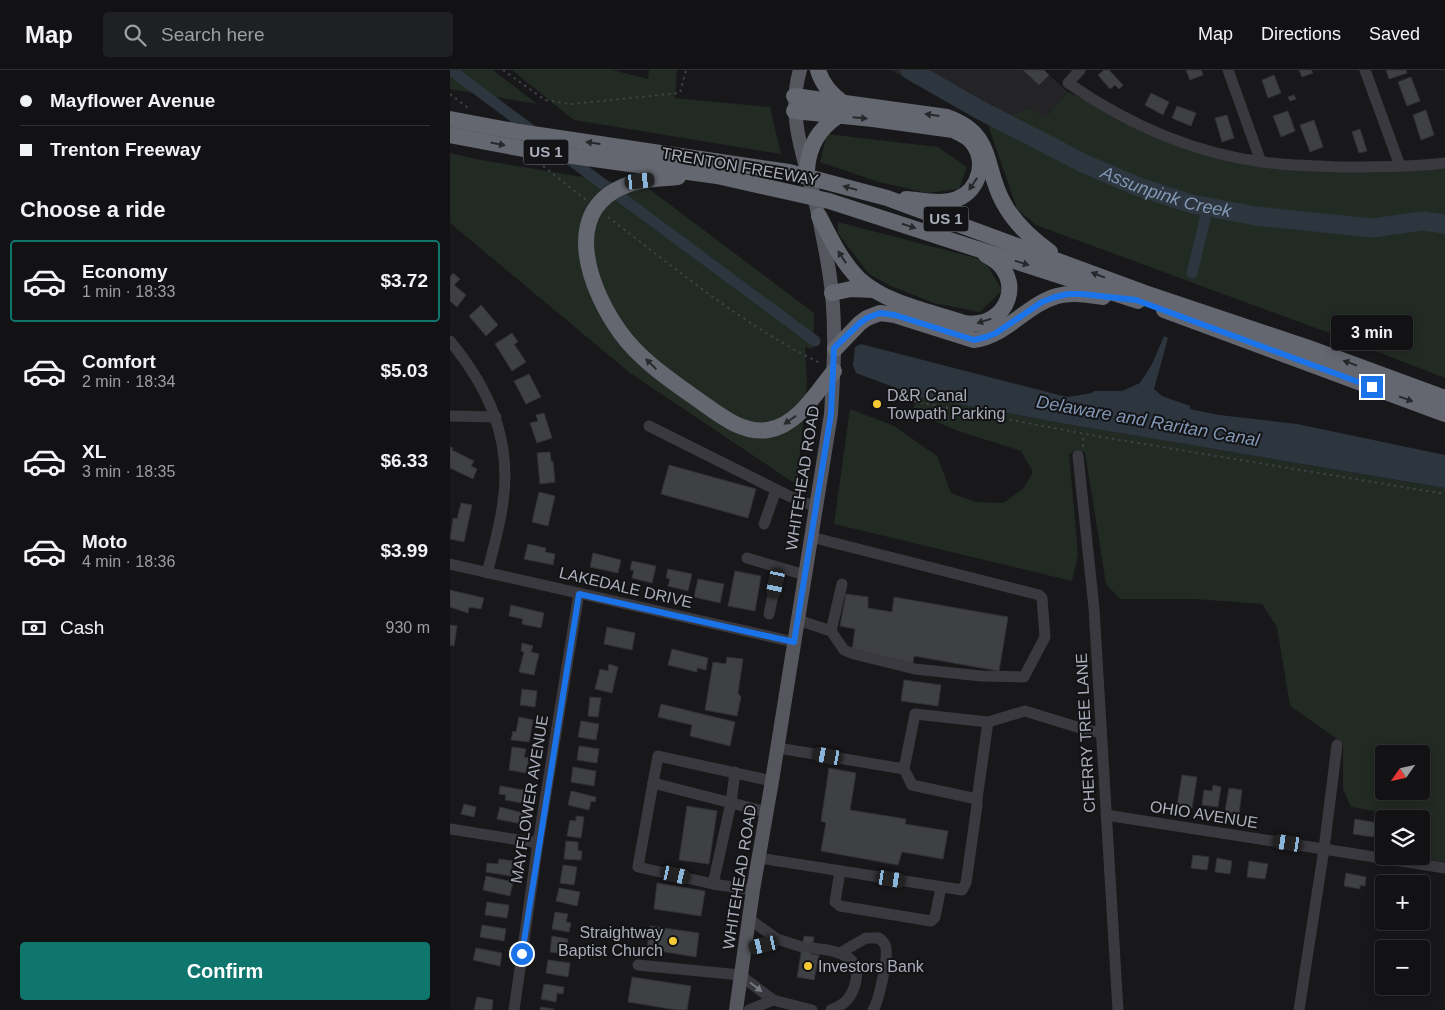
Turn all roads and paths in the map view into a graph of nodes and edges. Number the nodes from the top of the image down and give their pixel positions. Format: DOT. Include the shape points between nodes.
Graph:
graph roads {
  1 [pos="503,70"];
  2 [pos="686,70"];
  3 [pos="799,70"];
  4 [pos="818,70"];
  5 [pos="1080,70"];
  6 [pos="1228,70"];
  7 [pos="1365,70"];
  8 [pos="450,94"];
  9 [pos="794,104"];
  10 [pos="840,109"];
  11 [pos="474,112"];
  12 [pos="450,119"];
  13 [pos="450,134"];
  14 [pos="536,161"];
  15 [pos="1261,162"];
  16 [pos="1445,163"];
  17 [pos="641,166"];
  18 [pos="1400,166"];
  19 [pos="807,169"];
  20 [pos="887,198"];
  21 [pos="591,204"];
  22 [pos="607,216"];
  23 [pos="819,216"];
  24 [pos="959,242"];
  25 [pos="1062,261"];
  26 [pos="874,290"];
  27 [pos="832,292"];
  28 [pos="1136,300"];
  29 [pos="450,341"];
  30 [pos="837,350"];
  31 [pos="1445,398"];
  32 [pos="901,399"];
  33 [pos="1445,414"];
  34 [pos="450,416"];
  35 [pos="496,417"];
  36 [pos="649,426"];
  37 [pos="1078,456"];
  38 [pos="776,490"];
  39 [pos="1445,494"];
  40 [pos="816,507"];
  41 [pos="764,524"];
  42 [pos="811,537"];
  43 [pos="747,558"];
  44 [pos="450,564"];
  45 [pos="779,568"];
  46 [pos="487,573"];
  47 [pos="805,575"];
  48 [pos="842,584"];
  49 [pos="579,594"];
  50 [pos="769,614"];
  51 [pos="798,620"];
  52 [pos="831,631"];
  53 [pos="794,642"];
  54 [pos="988,722"];
  55 [pos="1101,732"];
  56 [pos="1337,745"];
  57 [pos="778,748"];
  58 [pos="904,769"];
  59 [pos="735,772"];
  60 [pos="772,781"];
  61 [pos="654,783"];
  62 [pos="977,799"];
  63 [pos="731,803"];
  64 [pos="767,812"];
  65 [pos="1106,815"];
  66 [pos="450,829"];
  67 [pos="538,843"];
  68 [pos="1324,849"];
  69 [pos="759,858"];
  70 [pos="1445,868"];
  71 [pos="840,871"];
  72 [pos="714,884"];
  73 [pos="941,887"];
  74 [pos="753,890"];
  75 [pos="749,919"];
  76 [pos="777,939"];
  77 [pos="744,949"];
  78 [pos="840,953"];
  79 [pos="638,964"];
  80 [pos="740,975"];
  81 [pos="773,1000"];
  82 [pos="514,1010"];
  83 [pos="736,1010"];
  84 [pos="750,1010"];
  85 [pos="812,1010"];
  86 [pos="831,1010"];
  87 [pos="873,1010"];
  88 [pos="1118,1010"];
  89 [pos="1299,1010"];
  1 -- 2 [label="path" via="544,100 571,104 680,93"];
  3 -- 9 [label="main road, WHITEHEAD ROAD"];
  4 -- 10 [label="highway"];
  5 -- 15 [label="street" via="1068,82 1119,115 1202,149"];
  6 -- 15 [label="street"];
  7 -- 18 [label="street"];
  8 -- 11 [label="path"];
  9 -- 10 [label="highway"];
  9 -- 19 [label="main road, WHITEHEAD ROAD"];
  10 -- 19 [label="highway" via="813,142"];
  10 -- 20 [label="highway, one-way" via="953,130 963,134 976,149 980,159 978,179 965,195 945,201"];
  25 -- 10 [label="highway, one-way" via="1010,215 996,186 984,147 969,128 947,117"];
  17 -- 12 [label="highway, TRENTON FREEWAY / US 1, one-way" via="520,132"];
  13 -- 17 [label="highway, TRENTON FREEWAY / US 1, one-way" via="529,150"];
  14 -- 21 [label="path"];
  15 -- 18 [label="street" via="1299,166"];
  16 -- 18 [label="street"];
  20 -- 17 [label="highway, TRENTON FREEWAY / US 1, one-way" via="788,172"];
  17 -- 24 [label="highway, TRENTON FREEWAY / US 1, one-way" via="717,176 788,191"];
  30 -- 17 [label="highway, one-way" via="810,402 789,421 767,430 742,428 654,368 620,333 600,299 590,276 586,252 587,228 597,206 622,187"];
  19 -- 23 [label="main road, WHITEHEAD ROAD"];
  20 -- 25 [label="highway, TRENTON FREEWAY / US 1"];
  22 -- 30 [label="path" via="755,326 796,352"];
  26 -- 23 [label="highway, one-way" via="843,259"];
  23 -- 27 [label="main road, WHITEHEAD ROAD"];
  24 -- 26 [label="highway, one-way" via="994,259 1006,274 1009,294 1001,312 994,318 980,323 964,323 894,300"];
  24 -- 28 [label="highway, TRENTON FREEWAY / US 1, one-way"];
  31 -- 25 [label="highway, TRENTON FREEWAY / US 1, one-way"];
  26 -- 27 [label="highway"];
  27 -- 30 [label="main road, WHITEHEAD ROAD"];
  28 -- 30 [label="highway" via="1082,294 1055,297 1042,302 996,333 974,340 880,313 867,318"];
  28 -- 33 [label="highway, TRENTON FREEWAY / US 1, one-way"];
  29 -- 35 [label="street" via="482,385"];
  30 -- 40 [label="main road, WHITEHEAD ROAD" via="831,414"];
  32 -- 39 [label="path" via="1105,438"];
  34 -- 35 [label="street"];
  35 -- 46 [label="street" via="505,478 503,503"];
  36 -- 38 [label="street"];
  37 -- 55 [label="street, CHERRY TREE LANE" via="1094,608"];
  38 -- 40 [label="street"];
  38 -- 41 [label="street"];
  40 -- 42 [label="main road, WHITEHEAD ROAD"];
  42 -- 47 [label="main road, WHITEHEAD ROAD"];
  42 -- 52 [label="street" via="1039,595 1042,598 1045,637 1026,675 1020,678 915,669 854,654 844,650"];
  43 -- 45 [label="street"];
  44 -- 46 [label="street, LAKEDALE DRIVE"];
  45 -- 47 [label="street"];
  45 -- 50 [label="street"];
  46 -- 49 [label="street, LAKEDALE DRIVE"];
  47 -- 51 [label="main road, WHITEHEAD ROAD"];
  48 -- 52 [label="street"];
  49 -- 53 [label="street, LAKEDALE DRIVE"];
  49 -- 67 [label="street, MAYFLOWER AVENUE"];
  51 -- 52 [label="street"];
  51 -- 53 [label="main road, WHITEHEAD ROAD"];
  53 -- 57 [label="main road, WHITEHEAD ROAD"];
  54 -- 55 [label="street" via="1025,712"];
  54 -- 58 [label="street" via="915,714"];
  54 -- 62 [label="street"];
  55 -- 65 [label="street, CHERRY TREE LANE"];
  56 -- 68 [label="street"];
  57 -- 58 [label="street"];
  57 -- 60 [label="main road, WHITEHEAD ROAD"];
  58 -- 62 [label="street" via="912,785"];
  59 -- 60 [label="street"];
  59 -- 61 [label="street" via="658,756"];
  59 -- 63 [label="street"];
  60 -- 64 [label="main road, WHITEHEAD ROAD"];
  61 -- 63 [label="street"];
  61 -- 72 [label="street" via="638,867"];
  62 -- 73 [label="street" via="966,883 962,890"];
  63 -- 64 [label="street"];
  63 -- 72 [label="street"];
  64 -- 69 [label="main road, WHITEHEAD ROAD"];
  65 -- 68 [label="street, OHIO AVENUE"];
  65 -- 88 [label="street, CHERRY TREE LANE"];
  66 -- 67 [label="street"];
  67 -- 82 [label="street, MAYFLOWER AVENUE"];
  68 -- 70 [label="street, OHIO AVENUE"];
  68 -- 89 [label="street"];
  69 -- 71 [label="street"];
  69 -- 74 [label="main road, WHITEHEAD ROAD"];
  71 -- 73 [label="street"];
  71 -- 73 [label="street" via="835,902 840,906 931,921 935,917"];
  72 -- 74 [label="street"];
  74 -- 75 [label="main road, WHITEHEAD ROAD"];
  75 -- 76 [label="street"];
  75 -- 77 [label="main road, WHITEHEAD ROAD"];
  76 -- 77 [label="street"];
  76 -- 78 [label="street"];
  77 -- 80 [label="main road, WHITEHEAD ROAD"];
  78 -- 86 [label="street" via="853,962 857,972 855,984 845,1002"];
  78 -- 87 [label="street" via="866,938 879,938 884,942 886,952 880,993"];
  79 -- 80 [label="street"];
  80 -- 81 [label="street, one-way"];
  80 -- 83 [label="main road, WHITEHEAD ROAD"];
  81 -- 84 [label="street"];
  81 -- 85 [label="street"];
}
